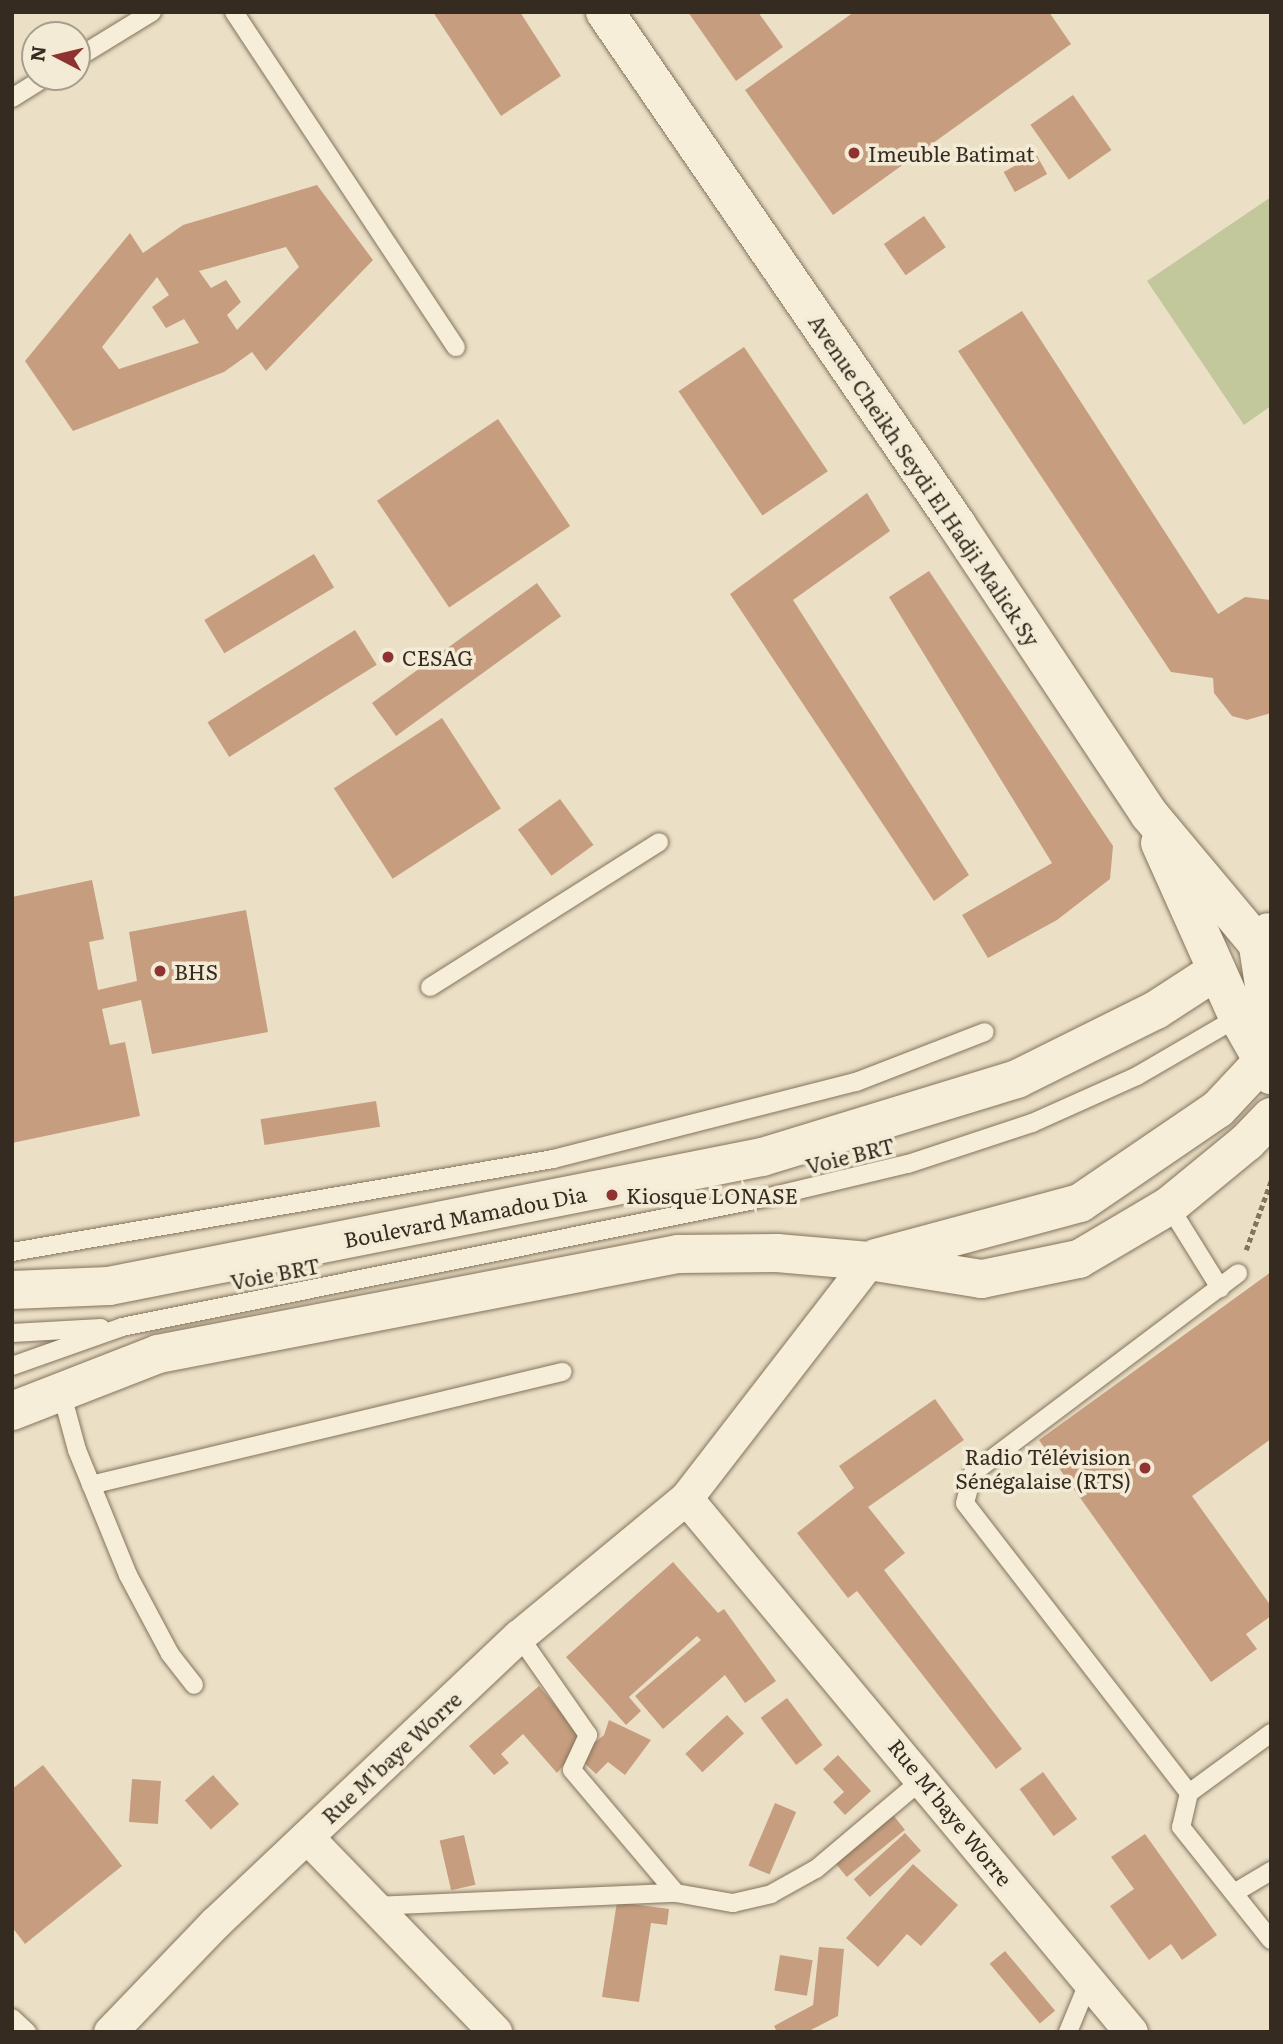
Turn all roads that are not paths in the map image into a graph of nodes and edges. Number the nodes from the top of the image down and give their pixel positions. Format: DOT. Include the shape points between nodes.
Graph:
graph roads {
  1 [pos="152,12"];
  2 [pos="234,12"];
  3 [pos="605,12"];
  4 [pos="91,49"];
  5 [pos="456,347"];
  6 [pos="1149,814"];
  7 [pos="659,842"];
  8 [pos="1266,944"];
  9 [pos="1216,971"];
  10 [pos="430,986"];
  11 [pos="1258,1005"];
  12 [pos="985,1032"];
  13 [pos="1266,1069"];
  14 [pos="1271,1117"];
  15 [pos="1169,1206"];
  16 [pos="12,1252"];
  17 [pos="869,1261"];
  18 [pos="1238,1273"];
  19 [pos="1220,1288"];
  20 [pos="12,1290"];
  21 [pos="122,1327"];
  22 [pos="12,1333"];
  23 [pos="12,1366"];
  24 [pos="564,1372"];
  25 [pos="61,1391"];
  26 [pos="12,1411"];
  27 [pos="91,1485"];
  28 [pos="687,1498"];
  29 [pos="519,1636"];
  30 [pos="194,1685"];
  31 [pos="1271,1733"];
  32 [pos="924,1778"];
  33 [pos="1189,1793"];
  34 [pos="307,1836"];
  35 [pos="1271,1871"];
  36 [pos="676,1893"];
  37 [pos="1234,1893"];
  38 [pos="374,1906"];
  39 [pos="1271,1940"];
  40 [pos="1089,1981"];
  41 [pos="12,2018"];
  42 [pos="27,2032"];
  43 [pos="110,2032"];
  44 [pos="495,2032"];
  45 [pos="1068,2032"];
  46 [pos="1131,2032"];
  1 -- 4 [label="lane"];
  2 -- 5 [label="lane"];
  3 -- 6 [label="street, Avenue Cheikh Seydi El Hadji Malick Sy"];
  6 -- 8 [label="street, Avenue Cheikh Seydi El Hadji Malick Sy"];
  6 -- 9 [label="street"];
  7 -- 10 [label="lane"];
  8 -- 9 [label="street, Boulevard Mamadou Dia" via="1237,950"];
  8 -- 11 [label="street"];
  9 -- 11 [label="street"];
  9 -- 20 [label="street, Boulevard Mamadou Dia" via="1156,1010 1017,1079 762,1157 109,1286"];
  11 -- 13 [label="street"];
  11 -- 21 [label="lane, Voie BRT" via="1137,1076 1032,1123 908,1164 769,1197"];
  12 -- 16 [label="lane" via="856,1082 553,1159"];
  13 -- 17 [label="street" via="1218,1109 1080,1203"];
  14 -- 15 [label="street"];
  15 -- 17 [label="street" via="1079,1259 982,1279"];
  15 -- 19 [label="lane"];
  17 -- 25 [label="street" via="776,1253 678,1254 159,1354"];
  17 -- 28 [label="street, Rue M'baye Worre"];
  18 -- 19 [label="lane"];
  19 -- 33 [label="lane" via="973,1473 965,1503"];
  21 -- 22 [label="lane, Voie BRT"];
  21 -- 23 [label="lane, Voie BRT"];
  24 -- 27 [label="lane"];
  25 -- 26 [label="street"];
  25 -- 27 [label="lane"];
  27 -- 30 [label="lane" via="128,1575 170,1654"];
  28 -- 29 [label="street, Rue M'baye Worre"];
  28 -- 32 [label="street, Rue M'baye Worre"];
  29 -- 34 [label="street, Rue M'baye Worre"];
  29 -- 36 [label="lane" via="587,1735 572,1770"];
  31 -- 33 [label="lane"];
  32 -- 36 [label="lane" via="816,1869 771,1894 733,1903"];
  32 -- 40 [label="street, Rue M'baye Worre"];
  33 -- 37 [label="lane" via="1181,1827"];
  34 -- 38 [label="street"];
  34 -- 43 [label="street, Rue M'baye Worre"];
  35 -- 37 [label="lane"];
  36 -- 38 [label="lane"];
  37 -- 39 [label="lane"];
  38 -- 44 [label="street"];
  40 -- 45 [label="lane"];
  40 -- 46 [label="street, Rue M'baye Worre"];
  41 -- 42 [label="lane"];
}
